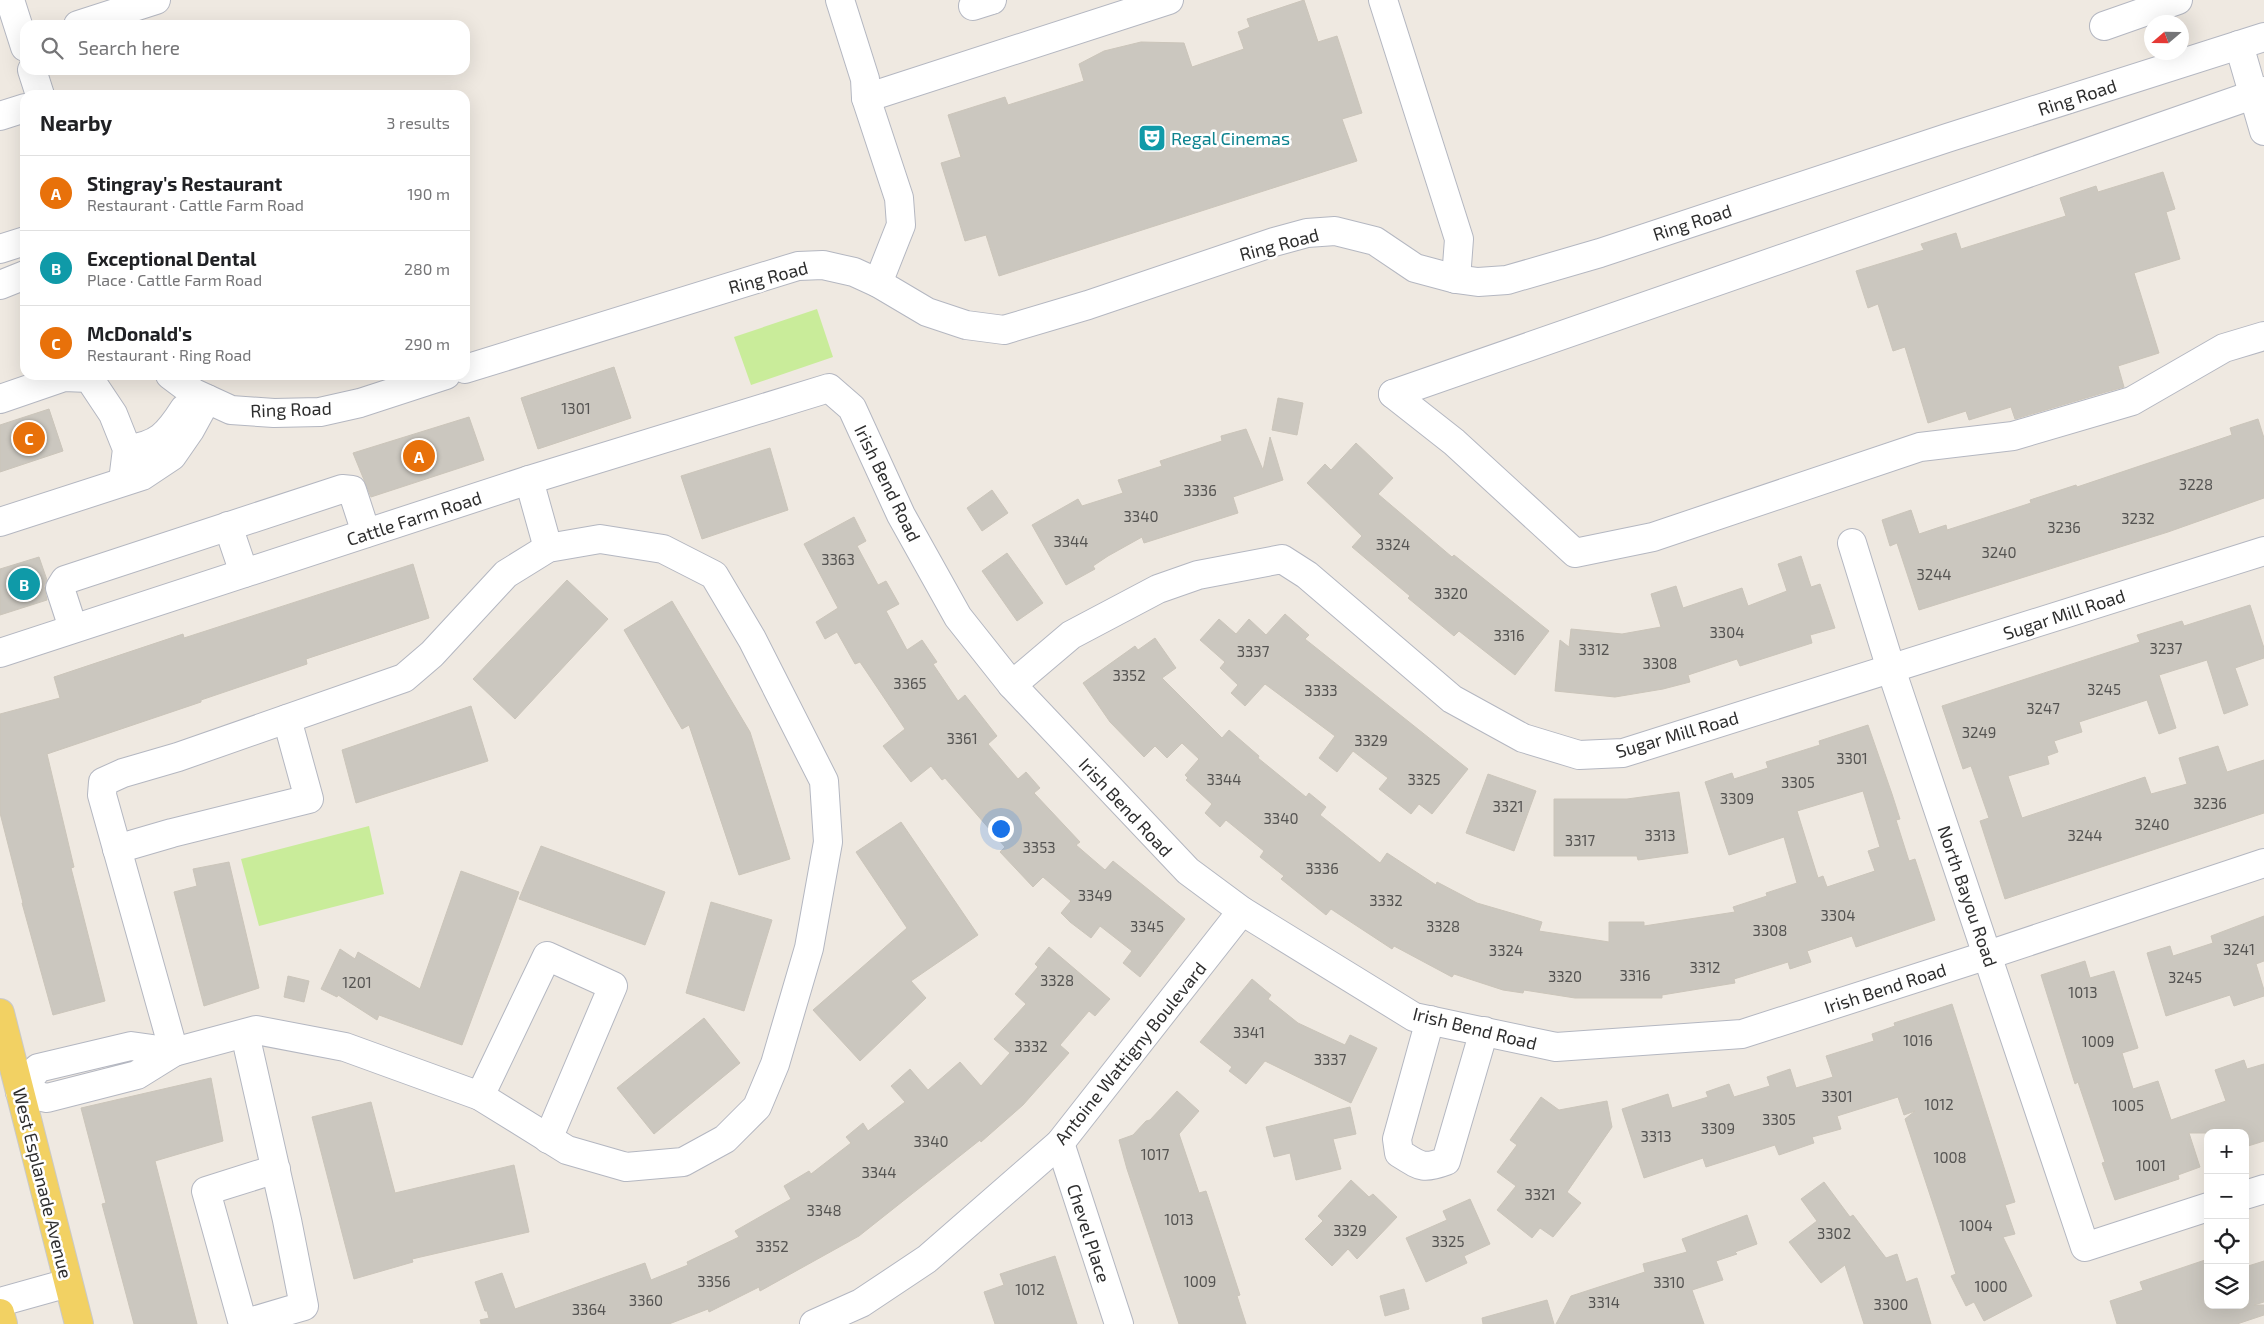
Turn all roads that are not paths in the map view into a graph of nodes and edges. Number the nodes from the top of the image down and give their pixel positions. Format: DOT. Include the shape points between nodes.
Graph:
graph roads {
  1 [pos="10,0"];
  2 [pos="156,0"];
  3 [pos="840,0"];
  4 [pos="1169,0"];
  5 [pos="1384,0"];
  6 [pos="2178,0"];
  7 [pos="94,20"];
  8 [pos="2104,26"];
  9 [pos="20,31"];
  10 [pos="2252,41"];
  11 [pos="34,75"];
  12 [pos="866,88"];
  13 [pos="38,90"];
  14 [pos="2259,93"];
  15 [pos="20,110"];
  16 [pos="0,116"];
  17 [pos="2264,131"];
  18 [pos="20,243"];
  19 [pos="0,249"];
  20 [pos="20,277"];
  21 [pos="1456,279"];
  22 [pos="878,283"];
  23 [pos="0,286"];
  24 [pos="20,287"];
  25 [pos="2264,336"];
  26 [pos="470,367"];
  27 [pos="55,380"];
  28 [pos="90,380"];
  29 [pos="177,380"];
  30 [pos="431,380"];
  31 [pos="829,388"];
  32 [pos="201,396"];
  33 [pos="0,399"];
  34 [pos="127,449"];
  35 [pos="529,480"];
  36 [pos="123,481"];
  37 [pos="0,522"];
  38 [pos="228,526"];
  39 [pos="366,533"];
  40 [pos="1852,544"];
  41 [pos="548,548"];
  42 [pos="2264,551"];
  43 [pos="244,573"];
  44 [pos="73,628"];
  45 [pos="0,653"];
  46 [pos="1891,669"];
  47 [pos="1012,685"];
  48 [pos="287,719"];
  49 [pos="116,849"];
  50 [pos="2264,863"];
  51 [pos="1242,911"];
  52 [pos="1988,956"];
  53 [pos="0,1014"];
  54 [pos="1430,1020"];
  55 [pos="1484,1031"];
  56 [pos="245,1034"];
  57 [pos="174,1052"];
  58 [pos="10,1095"];
  59 [pos="480,1096"];
  60 [pos="548,1139"];
  61 [pos="1060,1143"];
  62 [pos="276,1169"];
  63 [pos="2264,1189"];
  64 [pos="2249,1194"];
  65 [pos="2204,1208"];
  66 [pos="68,1283"];
  67 [pos="0,1302"];
  68 [pos="0,1313"];
  69 [pos="3,1324"];
  70 [pos="79,1324"];
  71 [pos="814,1324"];
  72 [pos="1119,1324"];
  1 -- 9 [label="street"];
  2 -- 7 [label="street"];
  3 -- 12 [label="street"];
  4 -- 12 [label="street"];
  5 -- 21 [label="street" via="1459,239"];
  6 -- 8 [label="street"];
  10 -- 14 [label="street"];
  10 -- 21 [label="street, Ring Road" via="1600,253 1506,280 1478,282"];
  11 -- 13 [label="street"];
  12 -- 22 [label="street" via="900,207 901,225"];
  14 -- 17 [label="street"];
  14 -- 25 [label="street" via="1393,394 1454,442 1575,553 1653,537 1920,447 2013,436 2132,401 2224,348"];
  15 -- 16 [label="street"];
  18 -- 19 [label="street"];
  20 -- 23 [label="street"];
  21 -- 22 [label="street, Ring Road" via="1415,268 1374,241 1335,230 1274,242 1004,330 966,325 927,312"];
  22 -- 26 [label="street, Ring Road" via="838,267 798,266"];
  23 -- 24 [label="street"];
  27 -- 33 [label="street"];
  28 -- 34 [label="street" via="113,414"];
  29 -- 32 [label="street, Ring Road"];
  30 -- 32 [label="street, Ring Road" via="320,412 231,410"];
  31 -- 35 [label="street, Cattle Farm Road"];
  31 -- 47 [label="street, Irish Bend Road" via="852,408 901,515 958,617"];
  32 -- 34 [label="street" via="170,431 153,444"];
  32 -- 36 [label="street" via="190,430 172,456 142,476"];
  34 -- 36 [label="street"];
  35 -- 39 [label="street, Cattle Farm Road"];
  35 -- 41 [label="street"];
  36 -- 37 [label="street"];
  38 -- 39 [label="street" via="342,489 352,490"];
  38 -- 43 [label="street"];
  38 -- 44 [label="street" via="65,580 60,588"];
  39 -- 43 [label="street, Cattle Farm Road"];
  40 -- 46 [label="street, North Bayou Road"];
  41 -- 48 [label="street" via="506,574 432,654 404,678"];
  41 -- 60 [label="street" via="600,539 663,549 714,575 752,639 824,781 828,842 809,948 775,1064 757,1107 725,1139 683,1162 626,1167 567,1150"];
  42 -- 46 [label="street, Sugar Mill Road"];
  43 -- 44 [label="street, Cattle Farm Road"];
  44 -- 45 [label="street, Cattle Farm Road"];
  46 -- 47 [label="street, Sugar Mill Road" via="1623,753 1579,755 1522,738 1452,699 1307,575 1282,558 1198,575 1158,589 1071,636"];
  46 -- 52 [label="street, North Bayou Road"];
  47 -- 51 [label="street, Irish Bend Road" via="1188,871"];
  48 -- 49 [label="street" via="104,782 102,795"];
  48 -- 49 [label="street" via="309,799"];
  49 -- 57 [label="street"];
  50 -- 52 [label="street, Irish Bend Road"];
  51 -- 54 [label="street, Irish Bend Road" via="1414,1017"];
  51 -- 61 [label="street, Antoine Wattigny Boulevard"];
  52 -- 55 [label="street, Irish Bend Road" via="1742,1034 1556,1048"];
  52 -- 65 [label="street, North Bayou Road" via="2085,1247"];
  53 -- 58 [label="main road, West Esplanade Avenue"];
  54 -- 55 [label="street, Irish Bend Road"];
  54 -- 55 [label="street" via="1397,1139 1399,1153 1428,1168 1446,1161"];
  56 -- 57 [label="street"];
  56 -- 59 [label="street" via="256,1030 345,1047"];
  56 -- 62 [label="street"];
  57 -- 58 [label="street" via="137,1075 47,1098"];
  58 -- 66 [label="main road, West Esplanade Avenue"];
  59 -- 60 [label="street"];
  59 -- 60 [label="street" via="547,956 613,986"];
  61 -- 71 [label="street, Antoine Wattigny Boulevard" via="927,1259 860,1303"];
  61 -- 72 [label="street, Chevel Place"];
  62 -- 62 [label="street" via="304,1306 243,1324 206,1191"];
  63 -- 64 [label="street"];
  66 -- 67 [label="street"];
  66 -- 70 [label="main road, West Esplanade Avenue"];
  68 -- 69 [label="main road"];
}
